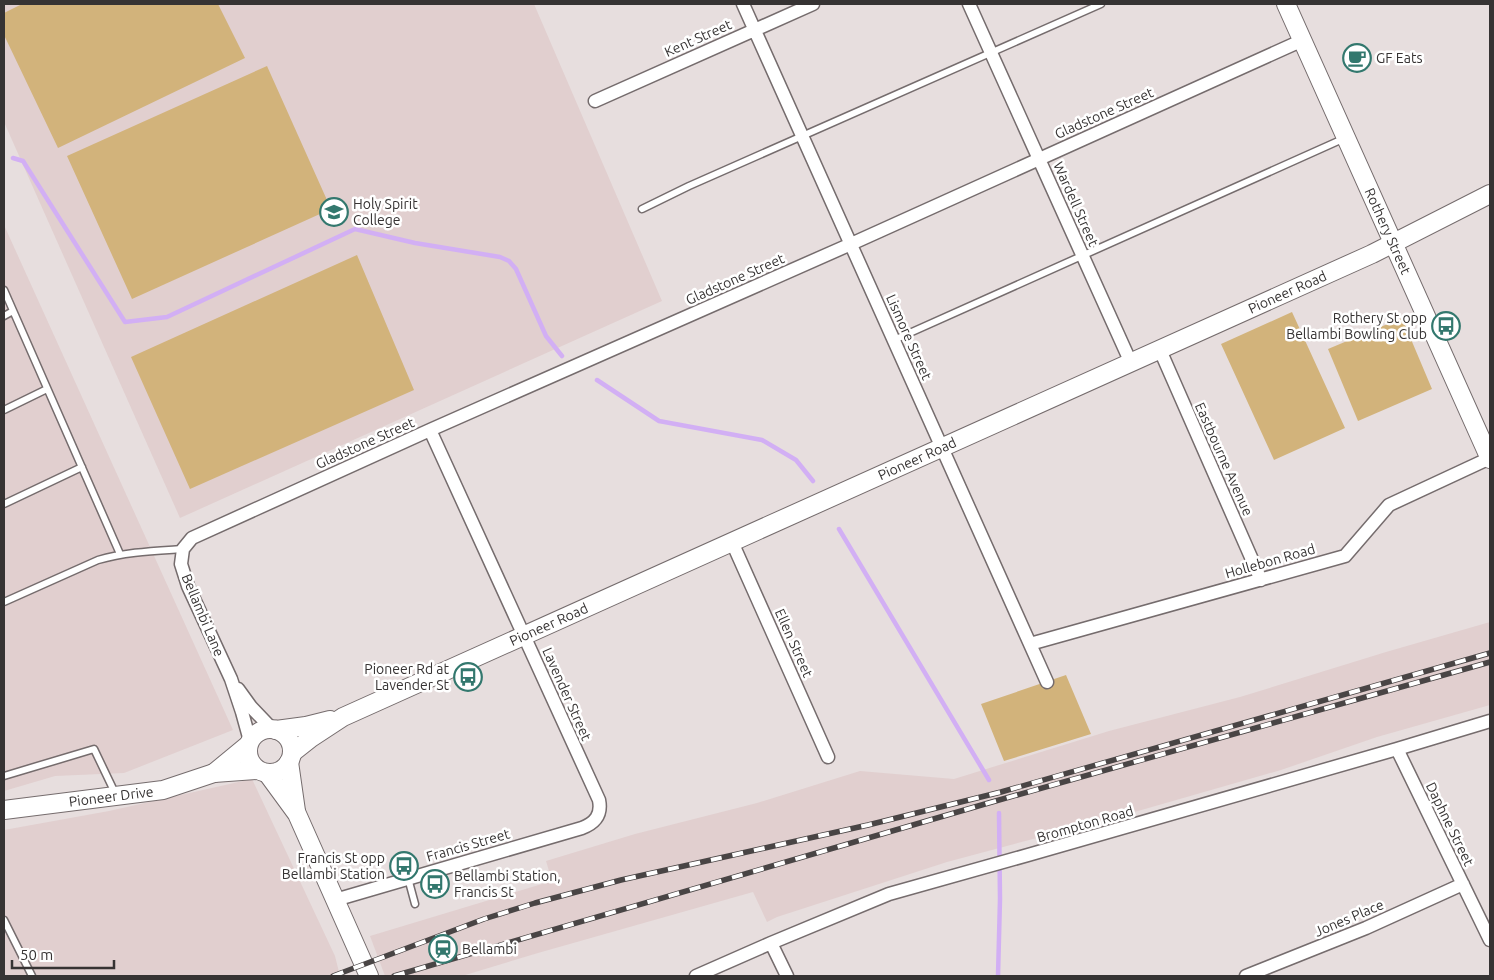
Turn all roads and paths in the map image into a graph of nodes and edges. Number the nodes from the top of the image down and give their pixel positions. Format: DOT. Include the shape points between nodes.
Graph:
graph roads {
  1 [pos="743,4"];
  2 [pos="813,4"];
  3 [pos="969,4"];
  4 [pos="1101,4"];
  5 [pos="1286,4"];
  6 [pos="755,30"];
  7 [pos="1303,40"];
  8 [pos="991,52"];
  9 [pos="595,100"];
  10 [pos="802,136"];
  11 [pos="1346,138"];
  12 [pos="1039,159"];
  13 [pos="1490,194"];
  14 [pos="642,209"];
  15 [pos="851,244"];
  16 [pos="1394,244"];
  17 [pos="1083,256"];
  18 [pos="4,290"];
  19 [pos="13,311"];
  20 [pos="4,316"];
  21 [pos="894,340"];
  22 [pos="1160,350"];
  23 [pos="1131,362"];
  24 [pos="47,389"];
  25 [pos="4,410"];
  26 [pos="430,430"];
  27 [pos="942,448"];
  28 [pos="1490,458"];
  29 [pos="82,467"];
  30 [pos="4,504"];
  31 [pos="732,542"];
  32 [pos="183,549"];
  33 [pos="120,554"];
  34 [pos="1261,580"];
  35 [pos="4,602"];
  36 [pos="524,635"];
  37 [pos="1030,644"];
  38 [pos="231,679"];
  39 [pos="1047,682"];
  40 [pos="343,717"];
  41 [pos="1490,721"];
  42 [pos="274,730"];
  43 [pos="249,743"];
  44 [pos="1397,749"];
  45 [pos="290,757"];
  46 [pos="828,757"];
  47 [pos="262,772"];
  48 [pos="214,773"];
  49 [pos="4,776"];
  50 [pos="116,796"];
  51 [pos="4,810"];
  52 [pos="297,814"];
  53 [pos="582,828"];
  54 [pos="408,878"];
  55 [pos="1463,884"];
  56 [pos="335,900"];
  57 [pos="415,904"];
  58 [pos="4,920"];
  59 [pos="1490,940"];
  60 [pos="771,943"];
  61 [pos="32,976"];
  62 [pos="369,976"];
  63 [pos="696,976"];
  64 [pos="787,976"];
  65 [pos="1246,976"];
  1 -- 6 [label="street, Lismore Street"];
  2 -- 6 [label="street, Kent Street"];
  3 -- 8 [label="street, Wardell Street"];
  4 -- 8 [label="lane"];
  5 -- 7 [label="main road, Rothery Street"];
  6 -- 9 [label="street, Kent Street"];
  6 -- 10 [label="street, Lismore Street"];
  7 -- 11 [label="main road, Rothery Street"];
  7 -- 12 [label="street, Gladstone Street"];
  8 -- 10 [label="lane"];
  8 -- 12 [label="street, Wardell Street"];
  10 -- 14 [label="lane"];
  10 -- 15 [label="street, Lismore Street"];
  11 -- 16 [label="main road, Rothery Street"];
  11 -- 17 [label="lane"];
  12 -- 15 [label="street, Gladstone Street"];
  12 -- 17 [label="street, Wardell Street"];
  13 -- 16 [label="main road, Pioneer Road"];
  15 -- 21 [label="street, Lismore Street"];
  15 -- 26 [label="street, Gladstone Street"];
  16 -- 22 [label="main road, Pioneer Road"];
  16 -- 28 [label="main road, Rothery Street"];
  17 -- 21 [label="lane"];
  17 -- 23 [label="street, Wardell Street"];
  18 -- 19 [label="lane"];
  19 -- 20 [label="lane"];
  19 -- 24 [label="lane"];
  21 -- 27 [label="street, Lismore Street"];
  22 -- 23 [label="main road, Pioneer Road"];
  22 -- 34 [label="street, Eastbourne Avenue"];
  23 -- 27 [label="main road, Pioneer Road"];
  24 -- 25 [label="lane"];
  24 -- 29 [label="lane"];
  26 -- 32 [label="street, Gladstone Street" via="192,538"];
  26 -- 36 [label="street, Lavender Street"];
  27 -- 31 [label="main road, Pioneer Road"];
  27 -- 37 [label="street, Lismore Street"];
  28 -- 34 [label="street, Hollebon Road" via="1389,505 1345,556"];
  29 -- 30 [label="lane"];
  29 -- 33 [label="lane"];
  31 -- 36 [label="main road, Pioneer Road"];
  31 -- 46 [label="street, Ellen Street"];
  32 -- 33 [label="lane"];
  32 -- 38 [label="street, Bellambi Lane" via="181,564 188,586"];
  33 -- 35 [label="lane" via="98,560"];
  34 -- 37 [label="street, Hollebon Road"];
  36 -- 40 [label="main road, Pioneer Road"];
  36 -- 53 [label="street, Lavender Street" via="598,800 600,810 597,818"];
  37 -- 39 [label="street, Lismore Street"];
  38 -- 42 [label="street, Bellambi Lane"];
  38 -- 43 [label="street, Bellambi Lane"];
  40 -- 42 [label="main road, Pioneer Road"];
  40 -- 45 [label="main road, Pioneer Road" via="311,738"];
  41 -- 44 [label="street, Brompton Road"];
  42 -- 43 [label="main road, Pioneer Road" via="259,732"];
  42 -- 45 [label="main road" via="290,742"];
  43 -- 47 [label="main road" via="249,759"];
  43 -- 48 [label="main road, Pioneer Drive"];
  44 -- 55 [label="street, Daphne Street"];
  44 -- 60 [label="street, Brompton Road" via="889,894"];
  45 -- 47 [label="main road, Pioneer Road" via="280,771"];
  45 -- 52 [label="main road"];
  47 -- 48 [label="main road, Pioneer Drive"];
  47 -- 52 [label="main road"];
  48 -- 50 [label="main road, Pioneer Drive" via="164,790"];
  49 -- 50 [label="lane" via="94,749"];
  50 -- 51 [label="main road, Pioneer Drive"];
  52 -- 56 [label="main road"];
  53 -- 54 [label="street, Francis Street"];
  54 -- 56 [label="street, Francis Street"];
  54 -- 57 [label="lane"];
  55 -- 59 [label="street, Daphne Street"];
  55 -- 65 [label="street, Jones Place" via="1366,928"];
  56 -- 62 [label="main road"];
  58 -- 61 [label="lane"];
  60 -- 63 [label="street, Brompton Road"];
  60 -- 64 [label="street"];
}
